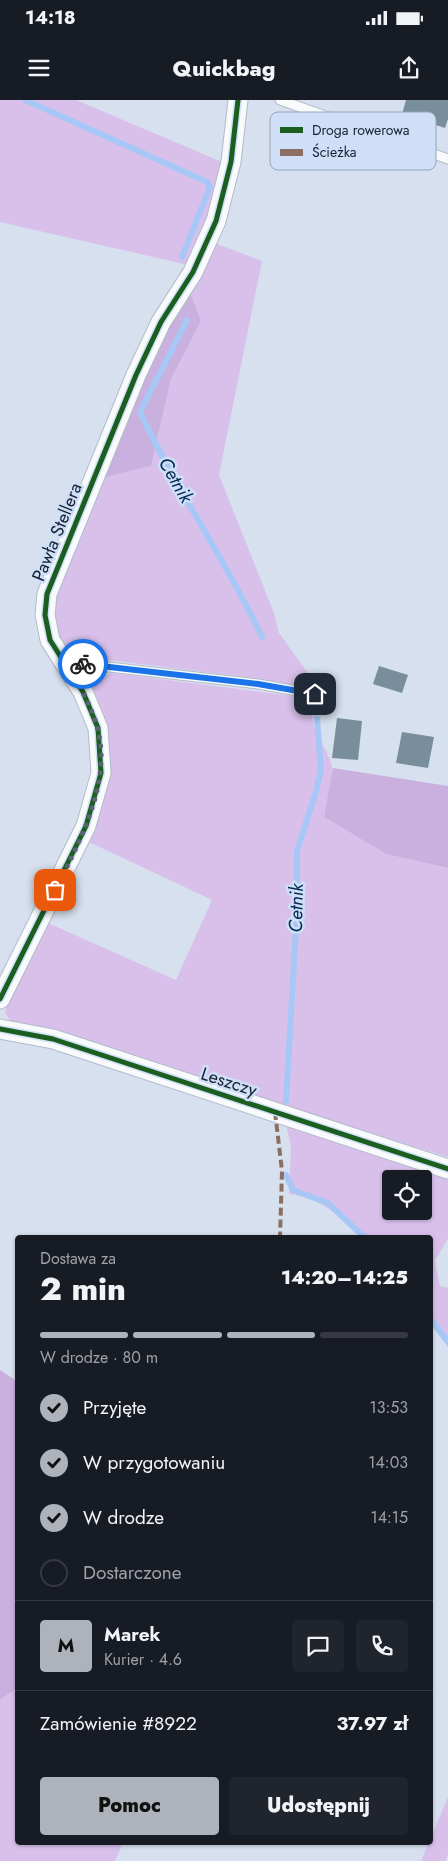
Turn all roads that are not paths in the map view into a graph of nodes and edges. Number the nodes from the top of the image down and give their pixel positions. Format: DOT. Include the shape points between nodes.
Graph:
graph roads {
  1 [pos="238,100"];
  2 [pos="280,100"];
  3 [pos="314,112"];
  4 [pos="436,155"];
  5 [pos="448,159"];
  6 [pos="65,662"];
  7 [pos="315,694"];
  8 [pos="0,999"];
  9 [pos="0,1029"];
  10 [pos="448,1169"];
  1 -- 6 [label="street, Pawła Stellera" via="231,162 216,221 193,272 161,322 136,375 47,594 45,616 50,640"];
  2 -- 3 [label="lane"];
  4 -- 5 [label="lane"];
  6 -- 7 [label="lane" via="258,684"];
  6 -- 8 [label="street, Pawła Stellera" via="83,692 98,728 101,774 86,826"];
  9 -- 10 [label="street, Leszczy" via="53,1040"];
}
